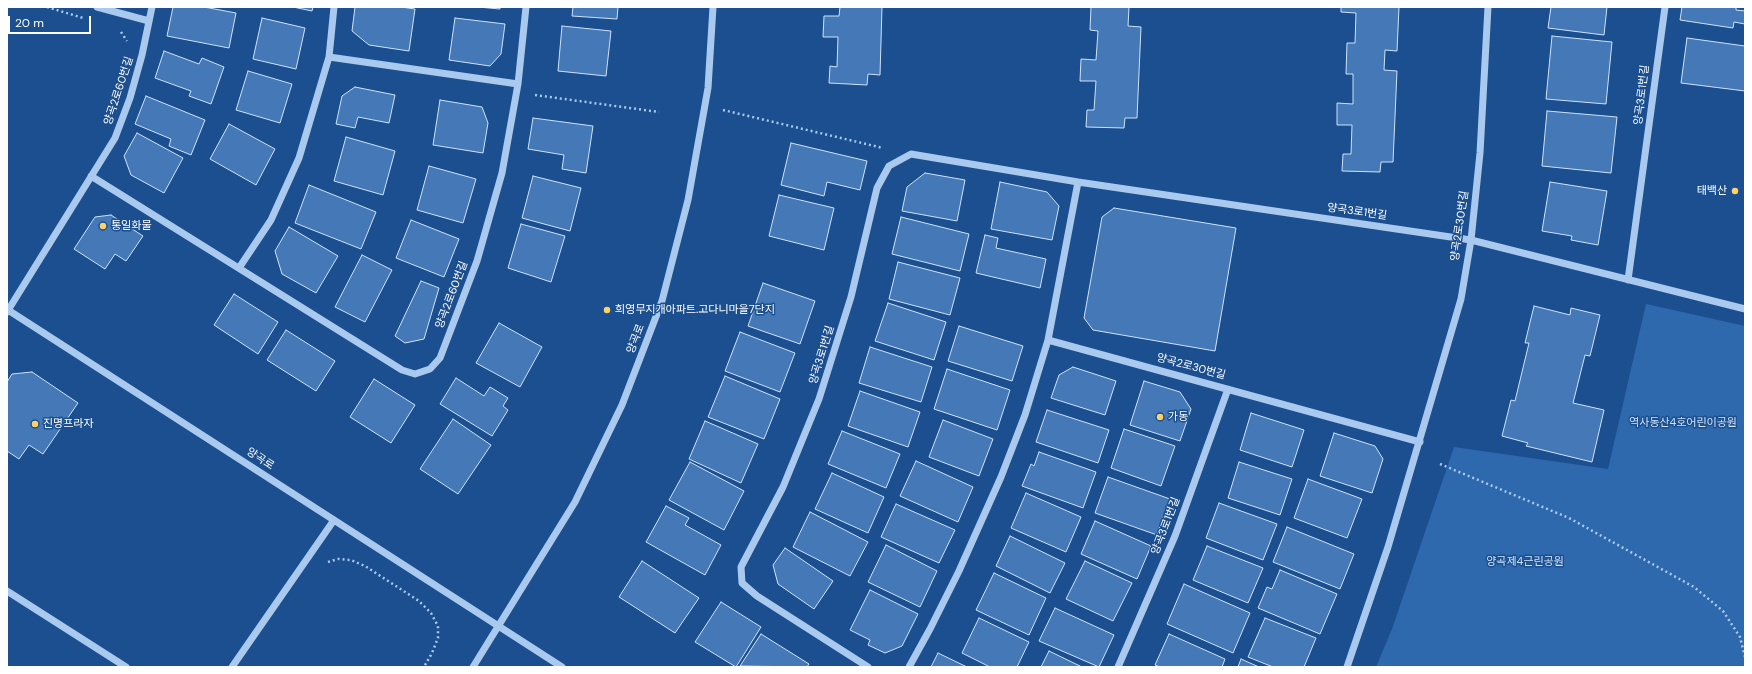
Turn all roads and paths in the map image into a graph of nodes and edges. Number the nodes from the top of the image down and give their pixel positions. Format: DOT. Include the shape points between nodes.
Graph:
graph roads {
  1 [pos="47,7"];
  2 [pos="97,7"];
  3 [pos="152,7"];
  4 [pos="334,7"];
  5 [pos="526,7"];
  6 [pos="713,7"];
  7 [pos="1488,7"];
  8 [pos="1665,7"];
  9 [pos="88,19"];
  10 [pos="149,21"];
  11 [pos="115,29"];
  12 [pos="128,48"];
  13 [pos="329,58"];
  14 [pos="518,84"];
  15 [pos="530,94"];
  16 [pos="705,105"];
  17 [pos="659,112"];
  18 [pos="911,154"];
  19 [pos="91,176"];
  20 [pos="1078,182"];
  21 [pos="1471,240"];
  22 [pos="238,268"];
  23 [pos="1628,280"];
  24 [pos="1745,310"];
  25 [pos="8,311"];
  26 [pos="1048,340"];
  27 [pos="1228,389"];
  28 [pos="1420,442"];
  29 [pos="1440,464"];
  30 [pos="334,520"];
  31 [pos="324,566"];
  32 [pos="7,591"];
  33 [pos="499,626"];
  34 [pos="1745,657"];
  35 [pos="126,667"];
  36 [pos="232,667"];
  37 [pos="424,667"];
  38 [pos="473,667"];
  39 [pos="562,667"];
  40 [pos="868,667"];
  41 [pos="908,667"];
  42 [pos="1118,667"];
  43 [pos="1347,667"];
  1 -- 9 [label="path"];
  2 -- 10 [label="street"];
  3 -- 10 [label="street, 양곡2로60번길"];
  4 -- 13 [label="street"];
  5 -- 14 [label="street, 양곡2로60번길"];
  6 -- 16 [label="street, 양곡로"];
  7 -- 21 [label="street, 양곡2로30번길" via="1480,153"];
  8 -- 23 [label="street, 양곡3로1번길"];
  10 -- 19 [label="street, 양곡2로60번길" via="130,98 115,138"];
  11 -- 12 [label="path" via="121,32"];
  13 -- 14 [label="street"];
  13 -- 22 [label="street" via="299,158 271,220"];
  14 -- 22 [label="street, 양곡2로60번길" via="502,173 477,262 440,358 430,369 415,374 402,370"];
  15 -- 17 [label="path"];
  16 -- 18 [label="path"];
  16 -- 33 [label="street, 양곡로" via="688,200 662,301 622,405 575,502"];
  18 -- 20 [label="street, 양곡3로1번길"];
  18 -- 40 [label="street, 양곡3로1번길" via="889,166 877,188 851,297 819,399 783,487 741,567 742,583 757,596"];
  19 -- 22 [label="street, 양곡2로60번길"];
  19 -- 25 [label="street, 양곡2로60번길"];
  20 -- 21 [label="street, 양곡3로1번길"];
  20 -- 26 [label="street"];
  21 -- 23 [label="street, 양곡3로1번길"];
  21 -- 28 [label="street, 양곡2로30번길" via="1460,299"];
  23 -- 24 [label="street, 양곡3로1번길"];
  25 -- 30 [label="street, 양곡로"];
  26 -- 27 [label="street, 양곡2로30번길"];
  26 -- 41 [label="street" via="1025,415 1001,477 959,570"];
  27 -- 28 [label="street, 양곡2로30번길"];
  27 -- 42 [label="street, 양곡3로1번길" via="1175,536"];
  28 -- 43 [label="street, 양곡2로30번길"];
  29 -- 34 [label="path" via="1569,518 1694,587 1722,611 1740,637"];
  30 -- 33 [label="street, 양곡로"];
  30 -- 36 [label="street"];
  31 -- 37 [label="path" via="329,561 338,559 351,560 365,566 431,613 438,626 438,638"];
  32 -- 35 [label="street"];
  33 -- 38 [label="street, 양곡로"];
  33 -- 39 [label="street"];
}
